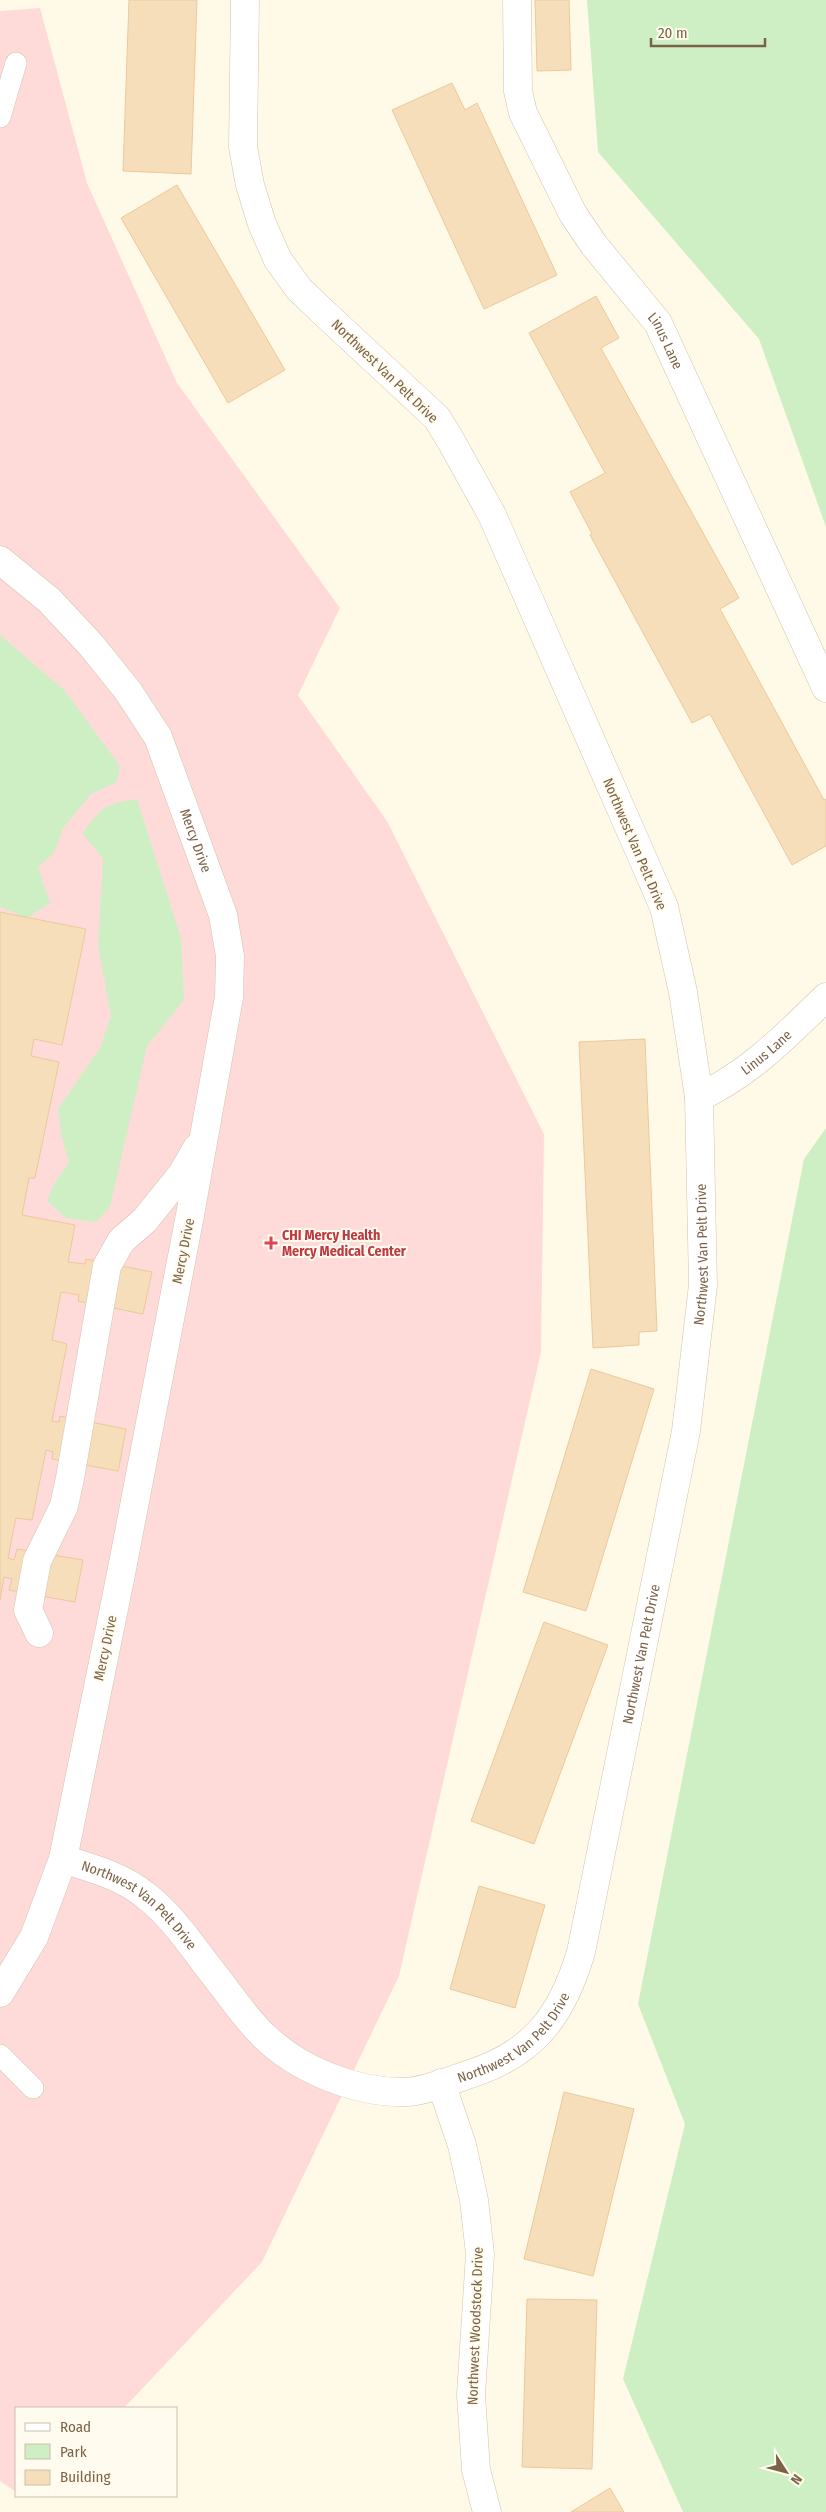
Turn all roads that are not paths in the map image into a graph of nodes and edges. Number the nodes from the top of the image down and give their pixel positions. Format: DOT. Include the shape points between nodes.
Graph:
graph roads {
  1 [pos="245,0"];
  2 [pos="517,0"];
  3 [pos="16,63"];
  4 [pos="0,117"];
  5 [pos="0,560"];
  6 [pos="826,688"];
  7 [pos="826,997"];
  8 [pos="699,1097"];
  9 [pos="204,1136"];
  10 [pos="39,1633"];
  11 [pos="63,1859"];
  12 [pos="0,1993"];
  13 [pos="0,2055"];
  14 [pos="441,2083"];
  15 [pos="33,2088"];
  16 [pos="488,2512"];
  1 -- 8 [label="street, Northwest Van Pelt Drive" via="243,147 262,224 278,260 299,289 437,418 492,516 664,907 683,992"];
  2 -- 6 [label="street, Linus Lane" via="518,92 523,114 573,214 594,245 658,323"];
  3 -- 4 [label="lane"];
  5 -- 9 [label="street, Mercy Drive" via="49,600 91,645 128,691 158,737 223,915 230,956 229,997"];
  7 -- 8 [label="street, Linus Lane" via="723,1086"];
  8 -- 14 [label="street, Northwest Van Pelt Drive" via="703,1285 686,1431 581,1952 559,2010 540,2035 480,2071"];
  9 -- 10 [label="street" via="182,1174 145,1220 121,1241 107,1266 64,1506 37,1560 28,1610"];
  9 -- 11 [label="street, Mercy Drive"];
  11 -- 12 [label="street, Mercy Drive" via="34,1937"];
  11 -- 14 [label="street, Northwest Van Pelt Drive" via="114,1876 145,1894 170,1918 263,2036 294,2061 331,2078 371,2088 406,2092"];
  13 -- 15 [label="lane"];
  14 -- 16 [label="street, Northwest Woodstock Drive" via="462,2145 474,2200 480,2254 471,2395 476,2470"];
}
